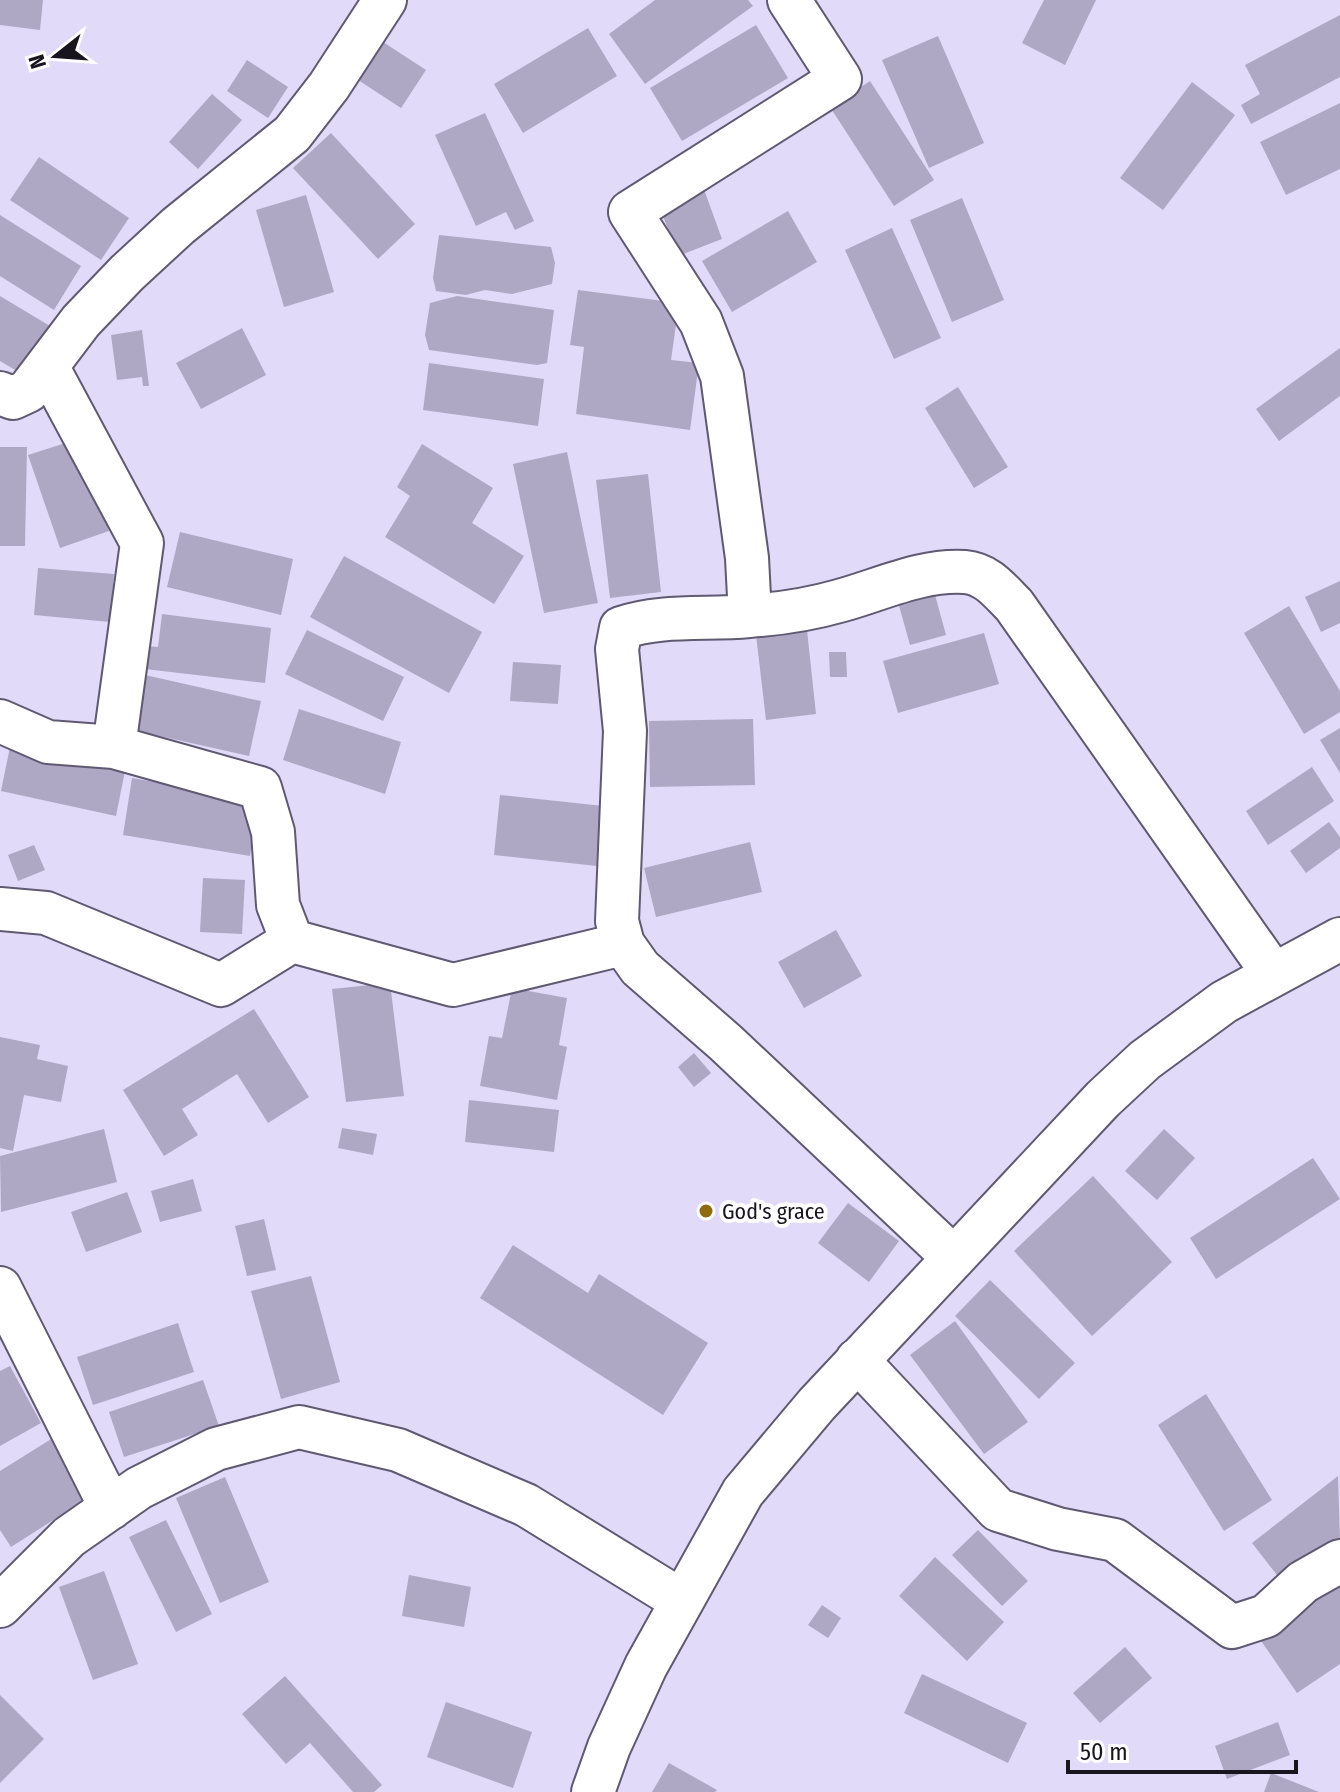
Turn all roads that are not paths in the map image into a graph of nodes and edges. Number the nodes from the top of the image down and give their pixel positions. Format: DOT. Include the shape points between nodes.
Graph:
graph roads {
  1 [pos="385,0"];
  2 [pos="789,0"];
  3 [pos="48,368"];
  4 [pos="0,393"];
  5 [pos="750,616"];
  6 [pos="0,721"];
  7 [pos="114,747"];
  8 [pos="0,909"];
  9 [pos="1340,939"];
  10 [pos="292,941"];
  11 [pos="623,944"];
  12 [pos="1274,975"];
  13 [pos="954,1258"];
  14 [pos="0,1288"];
  15 [pos="857,1360"];
  16 [pos="111,1508"];
  17 [pos="1340,1561"];
  18 [pos="682,1601"];
  19 [pos="0,1606"];
  20 [pos="593,1792"];
  1 -- 3 [label="street" via="292,134 127,273 81,321"];
  2 -- 5 [label="street" via="840,79 630,212 701,322 722,376"];
  3 -- 4 [label="street" via="28,391 13,398"];
  3 -- 7 [label="street" via="142,543"];
  5 -- 11 [label="street" via="642,620 621,628 617,649 625,731 617,921"];
  5 -- 12 [label="street" via="837,602 948,572 988,578 1014,605"];
  6 -- 7 [label="street" via="48,742"];
  7 -- 10 [label="street" via="260,788 273,832 278,905"];
  8 -- 10 [label="street" via="46,913 221,985"];
  9 -- 12 [label="street"];
  10 -- 11 [label="street" via="453,985"];
  11 -- 13 [label="street" via="640,968"];
  12 -- 13 [label="street" via="1224,1002 1145,1060"];
  13 -- 15 [label="street"];
  14 -- 16 [label="street"];
  15 -- 17 [label="street" via="998,1510 1115,1540 1232,1627 1266,1616 1303,1582"];
  15 -- 18 [label="street" via="743,1492"];
  16 -- 18 [label="street" via="216,1449 299,1427 398,1450 526,1505"];
  16 -- 19 [label="street" via="69,1537"];
  18 -- 20 [label="street" via="646,1666"];
}
